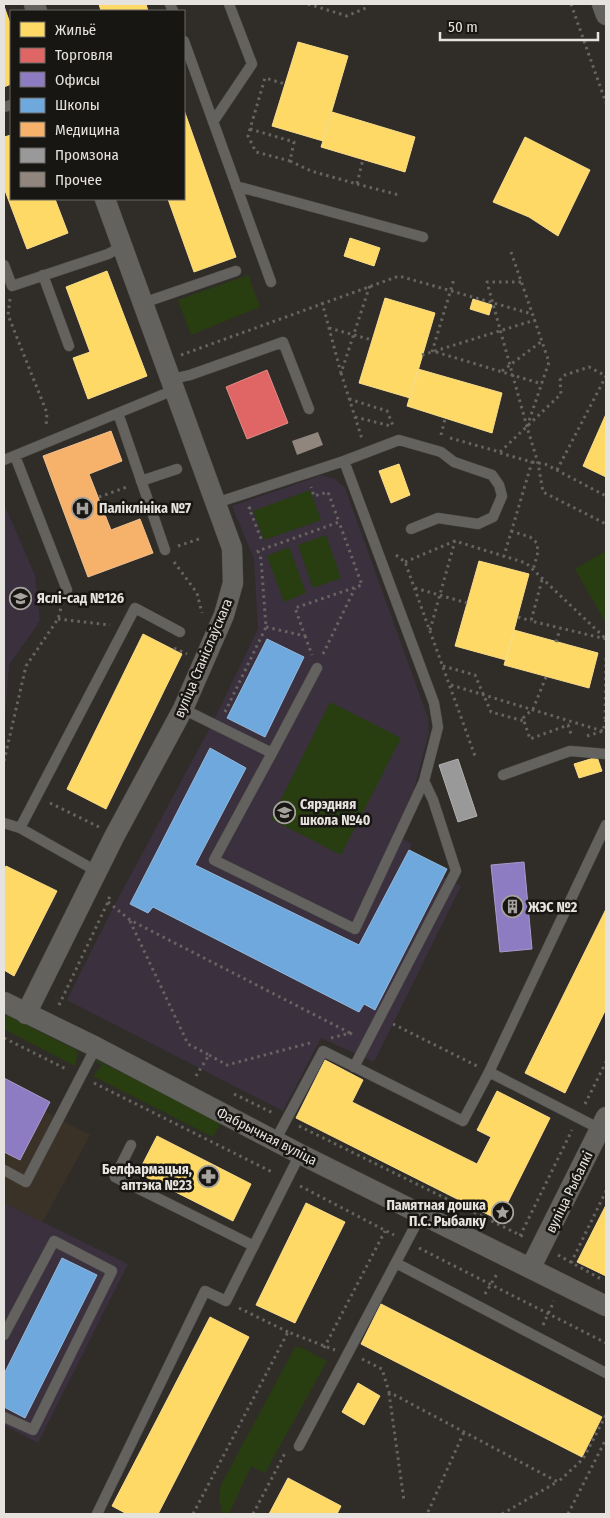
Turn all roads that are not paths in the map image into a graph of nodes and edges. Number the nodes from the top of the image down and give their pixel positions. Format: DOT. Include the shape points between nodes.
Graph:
graph roads {
  1 [pos="229,4"];
  2 [pos="602,4"];
  3 [pos="606,15"];
  4 [pos="185,45"];
  5 [pos="213,122"];
  6 [pos="236,186"];
  7 [pos="105,200"];
  8 [pos="423,236"];
  9 [pos="123,246"];
  10 [pos="4,265"];
  11 [pos="236,271"];
  12 [pos="43,275"];
  13 [pos="271,282"];
  14 [pos="143,303"];
  15 [pos="69,346"];
  16 [pos="170,376"];
  17 [pos="309,409"];
  18 [pos="118,413"];
  19 [pos="15,456"];
  20 [pos="4,460"];
  21 [pos="344,461"];
  22 [pos="176,469"];
  23 [pos="142,481"];
  24 [pos="216,503"];
  25 [pos="411,528"];
  26 [pos="165,550"];
  27 [pos="67,590"];
  28 [pos="180,632"];
  29 [pos="317,668"];
  30 [pos="182,709"];
  31 [pos="272,753"];
  32 [pos="606,754"];
  33 [pos="503,775"];
  34 [pos="424,781"];
  35 [pos="4,823"];
  36 [pos="606,825"];
  37 [pos="20,828"];
  38 [pos="98,872"];
  39 [pos="4,1002"];
  40 [pos="26,1014"];
  41 [pos="96,1047"];
  42 [pos="354,1067"];
  43 [pos="488,1072"];
  44 [pos="604,1126"];
  45 [pos="275,1141"];
  46 [pos="131,1145"];
  47 [pos="300,1154"];
  48 [pos="4,1170"];
  49 [pos="422,1213"];
  50 [pos="254,1246"];
  51 [pos="396,1263"];
  52 [pos="531,1267"];
  53 [pos="606,1306"];
  54 [pos="4,1335"];
  55 [pos="606,1373"];
  56 [pos="4,1417"];
  57 [pos="299,1446"];
  58 [pos="96,1514"];
  1 -- 5 [label="lane" via="252,64"];
  2 -- 3 [label="street"];
  4 -- 5 [label="lane"];
  5 -- 6 [label="lane"];
  6 -- 8 [label="lane"];
  6 -- 13 [label="lane"];
  7 -- 9 [label="street, вуліца Станіслаўскага"];
  9 -- 12 [label="lane"];
  9 -- 14 [label="street, вуліца Станіслаўскага"];
  10 -- 12 [label="lane" via="12,286"];
  11 -- 14 [label="lane"];
  12 -- 15 [label="lane"];
  14 -- 16 [label="street, вуліца Станіслаўскага"];
  16 -- 17 [label="lane" via="190,375 283,342"];
  16 -- 18 [label="lane"];
  16 -- 24 [label="street, вуліца Станіслаўскага"];
  18 -- 19 [label="lane"];
  18 -- 23 [label="lane"];
  19 -- 20 [label="lane"];
  19 -- 27 [label="lane"];
  21 -- 24 [label="lane"];
  21 -- 25 [label="lane" via="399,440 441,452 454,462 492,475 500,485 502,496 493,517 478,524 438,518"];
  21 -- 34 [label="lane" via="434,704 438,727"];
  22 -- 23 [label="lane"];
  23 -- 26 [label="lane"];
  24 -- 30 [label="street, вуліца Станіслаўскага" via="232,548 234,583 224,615"];
  28 -- 37 [label="lane" via="136,608"];
  29 -- 31 [label="lane"];
  30 -- 31 [label="lane"];
  30 -- 38 [label="street, вуліца Станіслаўскага"];
  31 -- 34 [label="lane" via="214,860 355,929"];
  32 -- 33 [label="lane" via="570,751"];
  34 -- 42 [label="lane" via="444,829 456,871"];
  35 -- 37 [label="lane"];
  36 -- 43 [label="lane"];
  37 -- 38 [label="lane"];
  38 -- 40 [label="street, вуліца Станіслаўскага"];
  39 -- 40 [label="street, Фабрычная вуліца"];
  40 -- 41 [label="street, Фабрычная вуліца"];
  41 -- 45 [label="street, Фабрычная вуліца"];
  41 -- 48 [label="lane" via="26,1182"];
  42 -- 43 [label="lane" via="462,1121"];
  42 -- 45 [label="lane" via="323,1051"];
  43 -- 44 [label="lane" via="578,1119"];
  44 -- 52 [label="street, вуліца Рыбалкі"];
  45 -- 47 [label="street, Фабрычная вуліца"];
  46 -- 50 [label="lane" via="115,1177"];
  47 -- 49 [label="street, Фабрычная вуліца"];
  47 -- 50 [label="lane"];
  49 -- 51 [label="lane"];
  49 -- 52 [label="street, Фабрычная вуліца"];
  50 -- 58 [label="lane" via="226,1301 205,1291"];
  51 -- 55 [label="lane"];
  51 -- 57 [label="lane"];
  52 -- 53 [label="street, Фабрычная вуліца"];
  54 -- 56 [label="lane" via="54,1241 112,1271 32,1430"];
}
